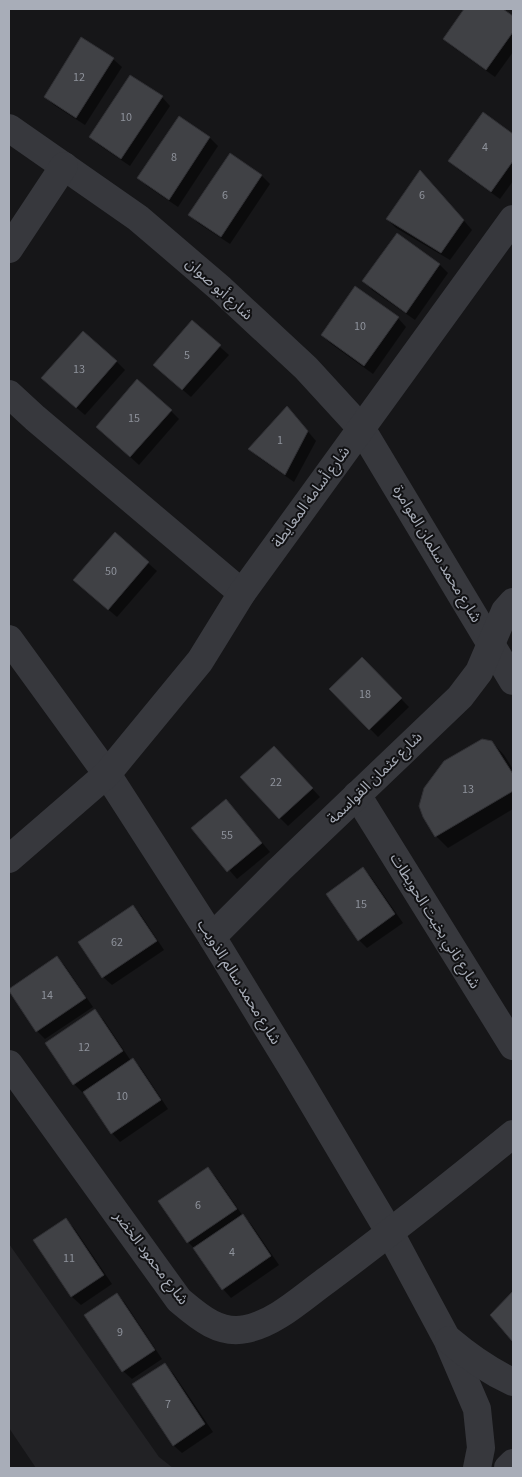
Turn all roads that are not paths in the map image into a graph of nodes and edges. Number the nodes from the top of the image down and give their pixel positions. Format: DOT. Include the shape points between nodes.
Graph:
graph roads {
  1 [pos="9,128"];
  2 [pos="64,166"];
  3 [pos="513,219"];
  4 [pos="9,249"];
  5 [pos="9,394"];
  6 [pos="361,428"];
  7 [pos="242,593"];
  8 [pos="513,602"];
  9 [pos="9,638"];
  10 [pos="491,643"];
  11 [pos="513,681"];
  12 [pos="107,774"];
  13 [pos="357,795"];
  14 [pos="9,859"];
  15 [pos="212,937"];
  16 [pos="513,1046"];
  17 [pos="9,1064"];
  18 [pos="513,1134"];
  19 [pos="390,1234"];
  20 [pos="448,1339"];
  21 [pos="513,1382"];
  22 [pos="513,1463"];
  23 [pos="476,1468"];
  24 [pos="508,1468"];
  1 -- 2 [label="street, شارع أبو صوان"];
  2 -- 4 [label="street"];
  2 -- 6 [label="street, شارع أبو صوان" via="138,218 221,289 306,368"];
  3 -- 6 [label="street, شارع أسامة المعايطة"];
  5 -- 7 [label="street"];
  6 -- 7 [label="street, شارع أسامة المعايطة"];
  6 -- 10 [label="street, شارع محمد سلمان العوامرة"];
  7 -- 12 [label="street, شارع أسامة المعايطة" via="200,661"];
  8 -- 10 [label="street, شارع عثمان القواسمة" via="505,611"];
  9 -- 12 [label="street, شارع محمد سالم الذويب"];
  10 -- 11 [label="street, شارع محمد سلمان العوامرة"];
  10 -- 13 [label="street, شارع عثمان القواسمة" via="479,672 460,697"];
  12 -- 14 [label="street, شارع أسامة المعايطة"];
  12 -- 15 [label="street, شارع محمد سالم الذويب"];
  13 -- 15 [label="street, شارع عثمان القواسمة"];
  13 -- 16 [label="street, شارع ثاني بخيت الحويطات"];
  15 -- 19 [label="street, شارع محمد سالم الذويب"];
  17 -- 19 [label="street, شارع محمود الخضر" via="179,1300 212,1325 245,1330 264,1323"];
  18 -- 19 [label="street"];
  19 -- 20 [label="street, شارع محمد سالم الذويب"];
  20 -- 21 [label="street, شارع محمد سالم الذويب" via="475,1361"];
  20 -- 23 [label="street, شارع محمد سالم الذويب" via="477,1409 481,1448"];
  22 -- 24 [label="street"];
}
